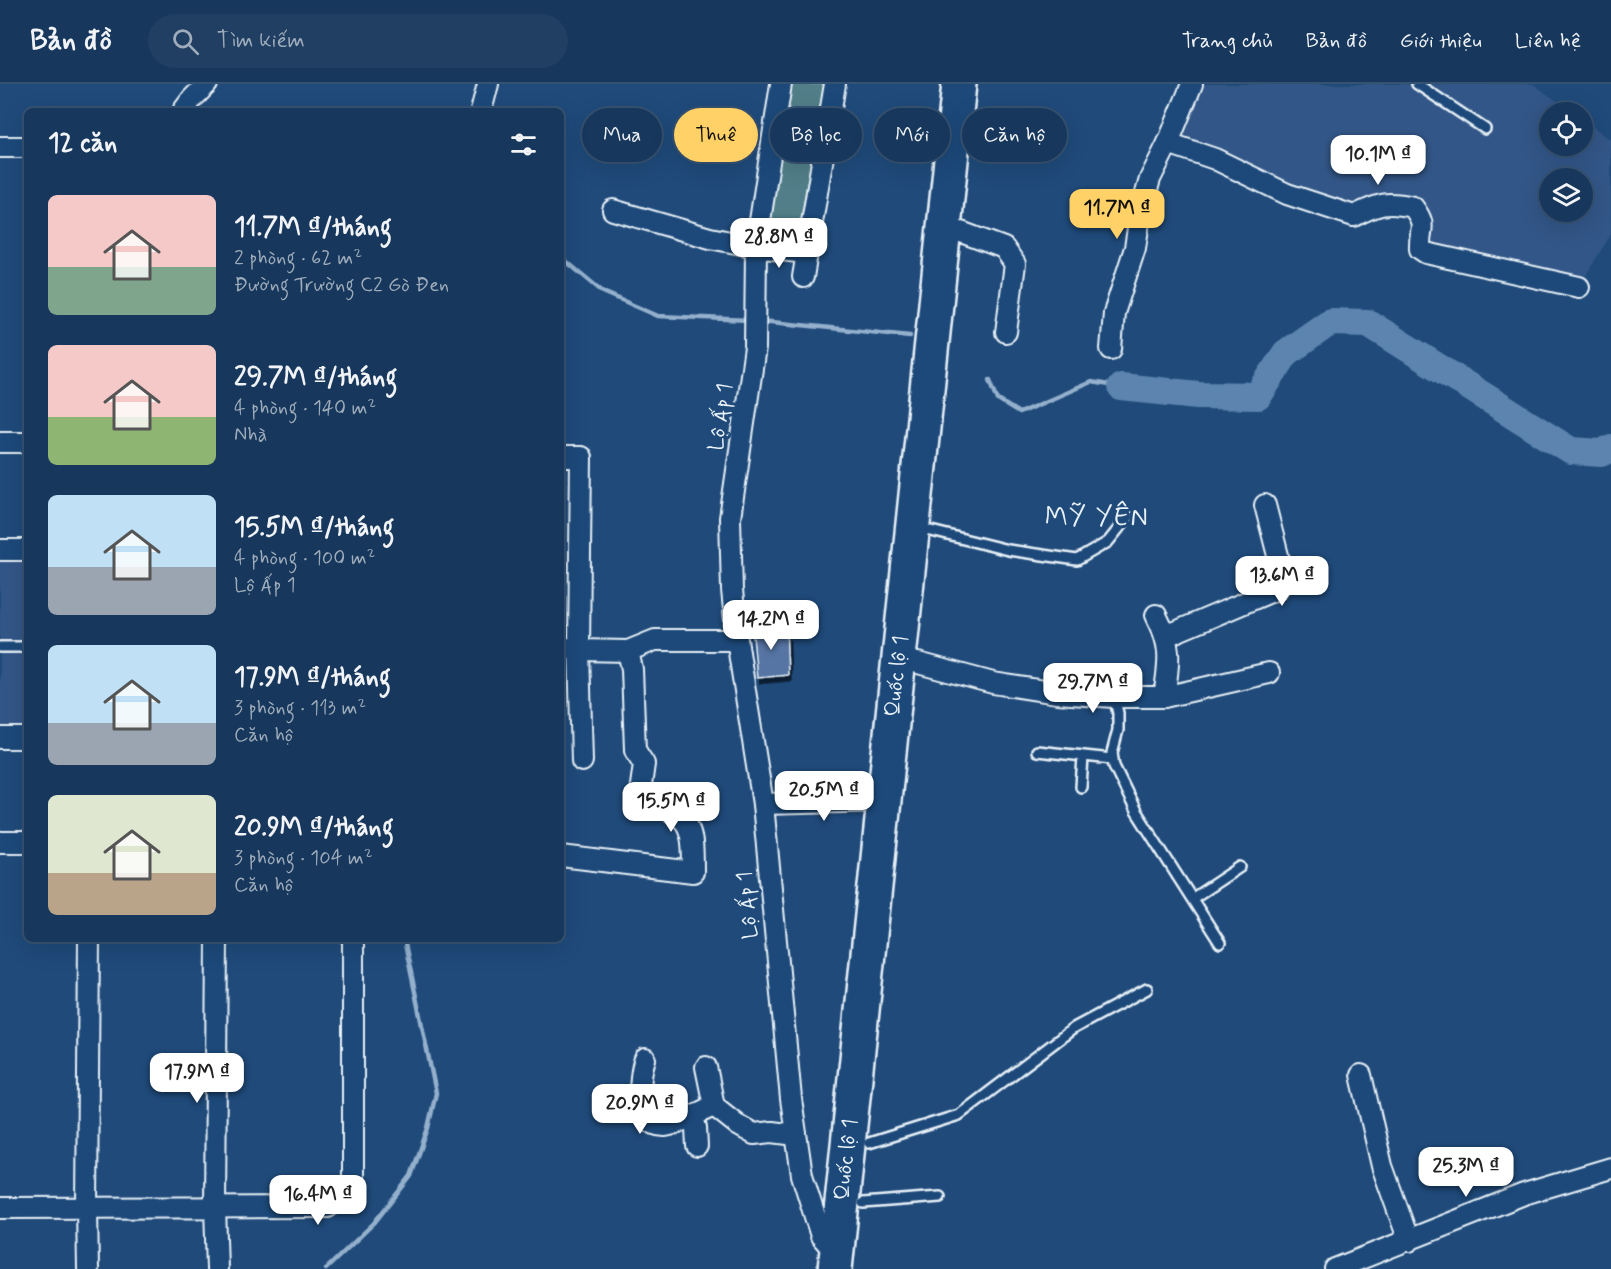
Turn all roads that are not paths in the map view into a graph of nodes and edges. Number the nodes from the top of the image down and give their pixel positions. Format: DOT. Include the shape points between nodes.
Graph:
graph roads {
  1 [pos="207,84"];
  2 [pos="488,84"];
  3 [pos="780,84"];
  4 [pos="835,84"];
  5 [pos="959,84"];
  6 [pos="976,84"];
  7 [pos="1192,84"];
  8 [pos="1418,84"];
  9 [pos="185,108"];
  10 [pos="482,108"];
  11 [pos="1485,129"];
  12 [pos="1168,142"];
  13 [pos="0,147"];
  14 [pos="24,147"];
  15 [pos="613,210"];
  16 [pos="961,232"];
  17 [pos="756,248"];
  18 [pos="806,253"];
  19 [pos="803,277"];
  20 [pos="1579,287"];
  21 [pos="1006,332"];
  22 [pos="1112,349"];
  23 [pos="0,442"];
  24 [pos="24,442"];
  25 [pos="564,457"];
  26 [pos="1265,505"];
  27 [pos="1128,517"];
  28 [pos="931,531"];
  29 [pos="0,549"];
  30 [pos="24,550"];
  31 [pos="1156,615"];
  32 [pos="1166,636"];
  33 [pos="737,640"];
  34 [pos="0,647"];
  35 [pos="24,647"];
  36 [pos="570,649"];
  37 [pos="628,651"];
  38 [pos="918,663"];
  39 [pos="1269,673"];
  40 [pos="1114,697"];
  41 [pos="1164,697"];
  42 [pos="0,738"];
  43 [pos="24,738"];
  44 [pos="1037,750"];
  45 [pos="1083,757"];
  46 [pos="1112,759"];
  47 [pos="582,761"];
  48 [pos="1082,787"];
  49 [pos="884,801"];
  50 [pos="763,804"];
  51 [pos="0,842"];
  52 [pos="24,842"];
  53 [pos="564,856"];
  54 [pos="1240,867"];
  55 [pos="1193,898"];
  56 [pos="89,942"];
  57 [pos="217,942"];
  58 [pos="352,942"];
  59 [pos="1220,943"];
  60 [pos="1147,989"];
  61 [pos="645,1059"];
  62 [pos="706,1067"];
  63 [pos="1361,1075"];
  64 [pos="714,1106"];
  65 [pos="692,1115"];
  66 [pos="796,1135"];
  67 [pos="869,1143"];
  68 [pos="697,1146"];
  69 [pos="1611,1168"];
  70 [pos="940,1197"];
  71 [pos="863,1203"];
  72 [pos="0,1208"];
  73 [pos="87,1208"];
  74 [pos="215,1208"];
  75 [pos="1409,1241"];
  76 [pos="843,1264"];
  77 [pos="1344,1268"];
  78 [pos="88,1269"];
  79 [pos="217,1269"];
  1 -- 9 [label="street"];
  2 -- 10 [label="street"];
  3 -- 17 [label="street, Lộ Ấp 1"];
  4 -- 18 [label="street"];
  5 -- 49 [label="highway, Quốc lộ 1"];
  6 -- 16 [label="highway, Quốc lộ 1"];
  7 -- 12 [label="street"];
  8 -- 11 [label="lane"];
  12 -- 20 [label="street" via="1215,159 1287,194 1354,216 1377,205 1398,203 1413,207 1424,227 1420,249 1426,253"];
  12 -- 22 [label="street" via="1150,180 1140,215 1135,248 1114,313"];
  13 -- 14 [label="street"];
  15 -- 17 [label="street"];
  16 -- 21 [label="street" via="1004,248 1015,264"];
  16 -- 28 [label="highway, Quốc lộ 1"];
  17 -- 18 [label="street"];
  17 -- 33 [label="street, Lộ Ấp 1" via="755,348 730,518"];
  18 -- 19 [label="street"];
  23 -- 24 [label="street"];
  25 -- 36 [label="street" via="581,456"];
  26 -- 32 [label="street" via="1284,579 1278,589"];
  27 -- 28 [label="lane" via="1108,542 1077,560 1008,550"];
  28 -- 38 [label="highway, Quốc lộ 1"];
  29 -- 30 [label="street"];
  31 -- 32 [label="street"];
  32 -- 41 [label="street" via="1169,661"];
  33 -- 37 [label="street" via="655,640"];
  33 -- 50 [label="street, Lộ Ấp 1"];
  34 -- 35 [label="lane"];
  36 -- 37 [label="street"];
  36 -- 47 [label="street"];
  37 -- 53 [label="street" via="635,750 645,764 639,800 680,816 687,823 693,841 693,872"];
  38 -- 40 [label="street" via="993,683"];
  38 -- 67 [label="highway, Quốc lộ 1"];
  39 -- 41 [label="street"];
  40 -- 41 [label="street"];
  40 -- 46 [label="lane" via="1118,730"];
  42 -- 43 [label="street"];
  44 -- 45 [label="lane"];
  45 -- 46 [label="lane"];
  45 -- 48 [label="lane"];
  46 -- 55 [label="lane" via="1136,811"];
  49 -- 50 [label="street"];
  49 -- 76 [label="highway, Quốc lộ 1"];
  50 -- 66 [label="street, Lộ Ấp 1"];
  51 -- 52 [label="street"];
  54 -- 55 [label="lane"];
  55 -- 59 [label="lane"];
  56 -- 73 [label="street"];
  57 -- 74 [label="street"];
  58 -- 74 [label="street" via="353,1181 328,1207"];
  60 -- 67 [label="lane" via="1074,1028 959,1115"];
  61 -- 65 [label="street" via="639,1084 643,1108 650,1119 657,1125 668,1126"];
  62 -- 64 [label="street"];
  63 -- 75 [label="street" via="1382,1166"];
  64 -- 65 [label="street"];
  64 -- 66 [label="street" via="754,1134"];
  65 -- 68 [label="street"];
  66 -- 76 [label="street, Lộ Ấp 1" via="802,1175 821,1236"];
  67 -- 71 [label="highway, Quốc lộ 1"];
  69 -- 75 [label="street" via="1524,1194"];
  70 -- 71 [label="lane"];
  71 -- 76 [label="highway, Quốc lộ 1"];
  72 -- 73 [label="street"];
  73 -- 74 [label="street"];
  73 -- 78 [label="street"];
  74 -- 79 [label="street"];
  75 -- 77 [label="street"];
}
